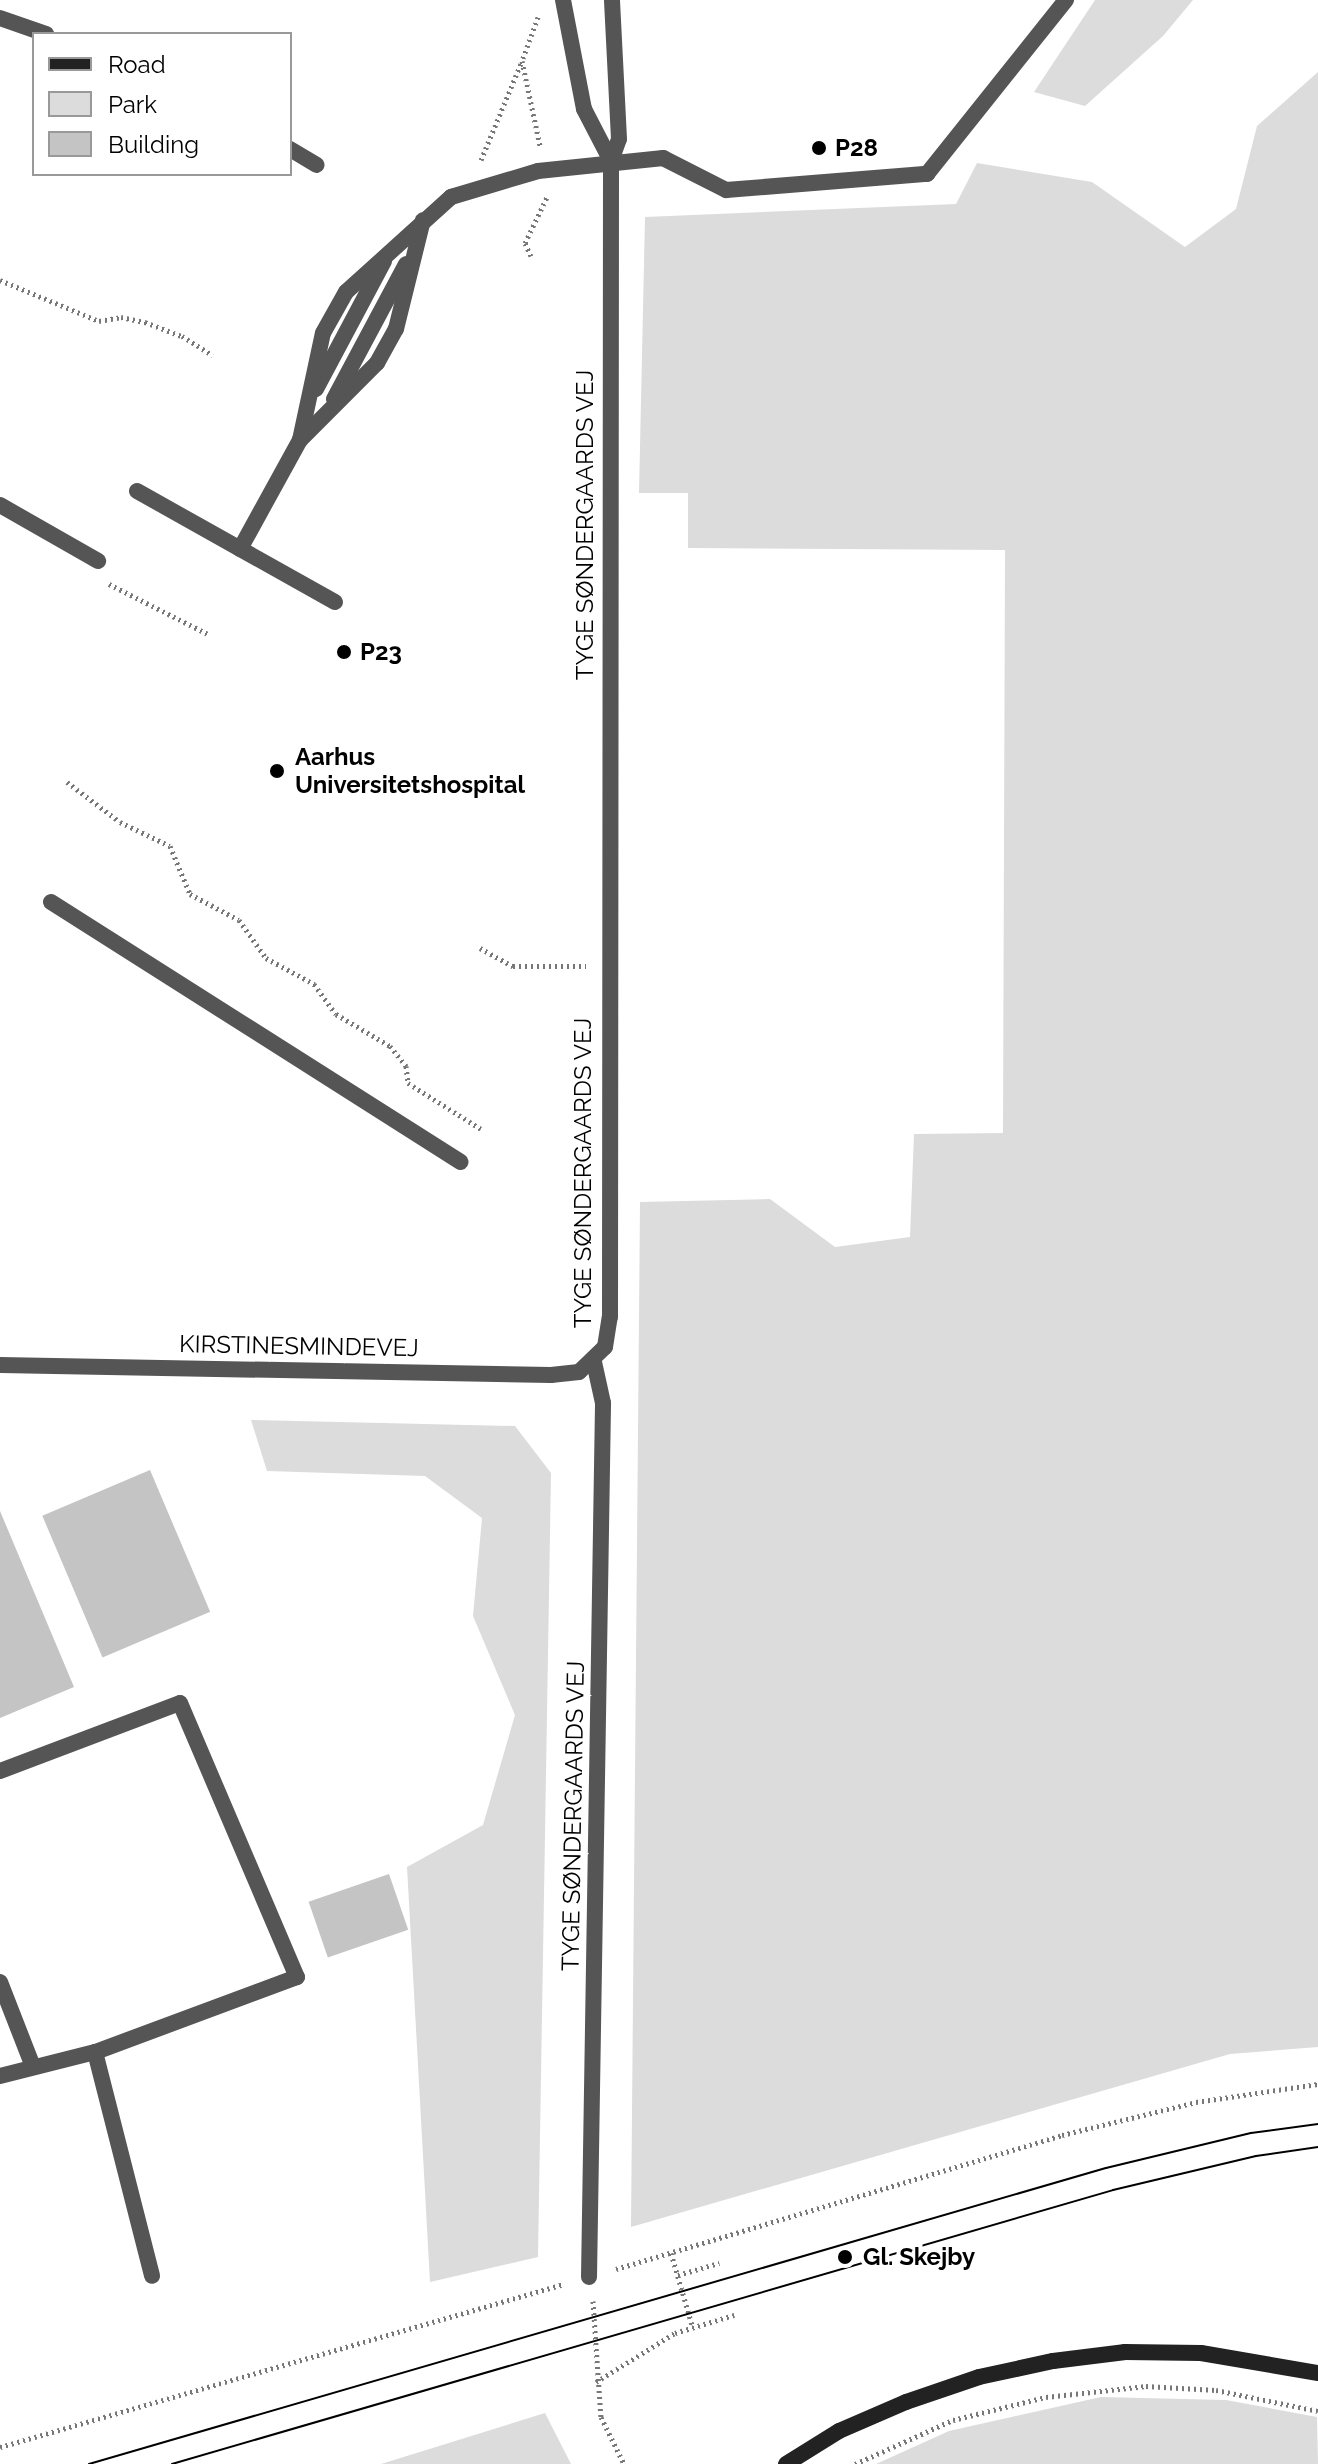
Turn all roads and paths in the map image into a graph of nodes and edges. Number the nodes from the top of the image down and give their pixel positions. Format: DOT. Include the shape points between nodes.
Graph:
graph roads {
  1 [pos="563,0"];
  2 [pos="612,0"];
  3 [pos="1066,0"];
  4 [pos="539,13"];
  5 [pos="0,18"];
  6 [pos="40,32"];
  7 [pos="522,61"];
  8 [pos="292,150"];
  9 [pos="611,161"];
  10 [pos="317,165"];
  11 [pos="545,171"];
  12 [pos="470,188"];
  13 [pos="423,220"];
  14 [pos="531,256"];
  15 [pos="0,280"];
  16 [pos="212,355"];
  17 [pos="300,440"];
  18 [pos="137,491"];
  19 [pos="0,505"];
  20 [pos="240,549"];
  21 [pos="98,561"];
  22 [pos="335,602"];
  23 [pos="67,782"];
  24 [pos="51,902"];
  25 [pos="480,948"];
  26 [pos="572,965"];
  27 [pos="481,1129"];
  28 [pos="461,1162"];
  29 [pos="594,1362"];
  30 [pos="0,1365"];
  31 [pos="0,1771"];
  32 [pos="0,1982"];
  33 [pos="95,2052"];
  34 [pos="32,2064"];
  35 [pos="0,2076"];
  36 [pos="1318,2084"];
  37 [pos="671,2253"];
  38 [pos="719,2263"];
  39 [pos="678,2275"];
  40 [pos="152,2276"];
  41 [pos="589,2277"];
  42 [pos="734,2315"];
  43 [pos="693,2328"];
  44 [pos="1318,2373"];
  45 [pos="596,2382"];
  46 [pos="1318,2411"];
  47 [pos="0,2447"];
  48 [pos="624,2464"];
  49 [pos="786,2464"];
  50 [pos="855,2464"];
  1 -- 9 [label="street, TYGE SØNDERGAARDS VEJ" via="584,109"];
  2 -- 9 [label="street, TYGE SØNDERGAARDS VEJ" via="619,139"];
  3 -- 9 [label="street" via="927,174 726,190 663,158"];
  4 -- 7 [label="path"];
  5 -- 6 [label="street"];
  7 -- 11 [label="path"];
  7 -- 12 [label="path"];
  8 -- 10 [label="street"];
  9 -- 11 [label="street"];
  9 -- 29 [label="street, TYGE SØNDERGAARDS VEJ" via="610,1317 605,1347"];
  11 -- 12 [label="street"];
  11 -- 14 [label="path" via="548,196 525,243"];
  12 -- 13 [label="street"];
  13 -- 17 [label="street" via="417,244 326,414"];
  13 -- 17 [label="street" via="391,249 307,408"];
  15 -- 16 [label="path" via="99,321 121,317 145,322"];
  17 -- 20 [label="street"];
  18 -- 20 [label="street"];
  19 -- 21 [label="street"];
  20 -- 22 [label="street"];
  23 -- 27 [label="path" via="120,822 170,846 190,894 239,920 266,958 314,984 336,1014 390,1046 406,1066 408,1083"];
  24 -- 28 [label="street"];
  25 -- 26 [label="path" via="513,966"];
  29 -- 30 [label="street, KIRSTINESMINDEVEJ" via="579,1372 551,1375"];
  29 -- 41 [label="street, TYGE SØNDERGAARDS VEJ" via="603,1403"];
  31 -- 33 [label="street" via="180,1703 297,1977"];
  32 -- 34 [label="street"];
  33 -- 34 [label="street"];
  33 -- 40 [label="street"];
  34 -- 35 [label="street"];
  36 -- 37 [label="path" via="1196,2102 1062,2135"];
  37 -- 39 [label="path"];
  37 -- 41 [label="path"];
  38 -- 39 [label="path"];
  39 -- 43 [label="path"];
  41 -- 45 [label="path"];
  41 -- 47 [label="path"];
  42 -- 43 [label="path"];
  43 -- 45 [label="path" via="675,2333"];
  44 -- 49 [label="street" via="1201,2353 1125,2352 1053,2361 979,2377 906,2402 839,2431"];
  45 -- 48 [label="path" via="601,2417"];
  46 -- 50 [label="path" via="1216,2390 1103,2390 1046,2397 953,2420"];
}
